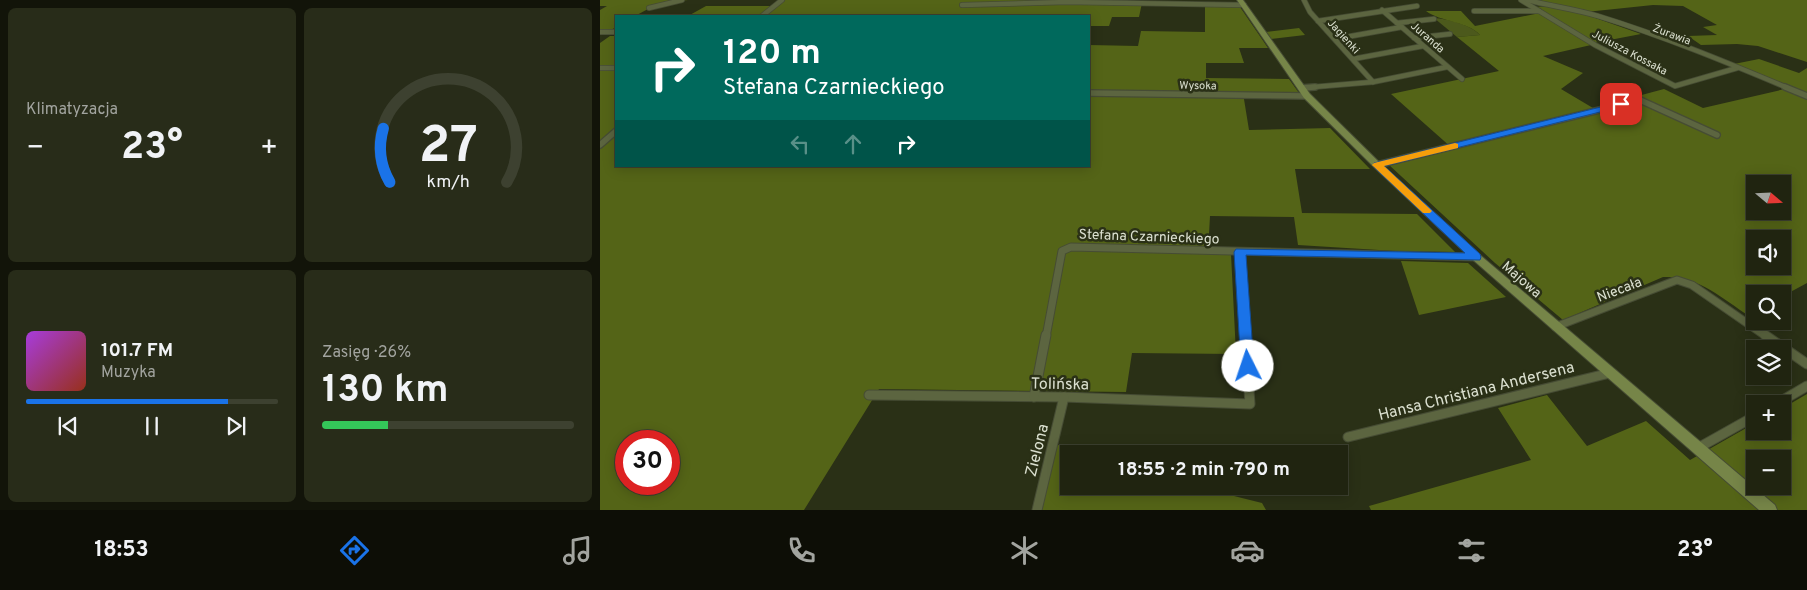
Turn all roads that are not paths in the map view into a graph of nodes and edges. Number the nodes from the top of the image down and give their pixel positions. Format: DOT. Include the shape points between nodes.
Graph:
graph roads {
  1 [pos="682,0"];
  2 [pos="782,0"];
  3 [pos="1304,0"];
  4 [pos="1522,0"];
  5 [pos="1527,0"];
  6 [pos="1148,1"];
  7 [pos="1242,2"];
  8 [pos="1539,3"];
  9 [pos="962,5"];
  10 [pos="1530,5"];
  11 [pos="1417,6"];
  12 [pos="649,8"];
  13 [pos="1382,10"];
  14 [pos="1474,11"];
  15 [pos="1540,11"];
  16 [pos="763,15"];
  17 [pos="1318,20"];
  18 [pos="1434,20"];
  19 [pos="1397,23"];
  20 [pos="1402,27"];
  21 [pos="600,32"];
  22 [pos="615,32"];
  23 [pos="1450,34"];
  24 [pos="1414,38"];
  25 [pos="1335,39"];
  26 [pos="1423,46"];
  27 [pos="1353,59"];
  28 [pos="1447,67"];
  29 [pos="600,68"];
  30 [pos="615,68"];
  31 [pos="1738,68"];
  32 [pos="1462,79"];
  33 [pos="1373,82"];
  34 [pos="1304,92"];
  35 [pos="1090,93"];
  36 [pos="1807,96"];
  37 [pos="615,132"];
  38 [pos="1717,134"];
  39 [pos="600,145"];
  40 [pos="1377,165"];
  41 [pos="1240,252"];
  42 [pos="1476,257"];
  43 [pos="1555,327"];
  44 [pos="1807,364"];
  45 [pos="1610,373"];
  46 [pos="1807,386"];
  47 [pos="869,394"];
  48 [pos="1791,395"];
  49 [pos="1034,397"];
  50 [pos="1064,397"];
  51 [pos="1746,421"];
  52 [pos="1348,437"];
  53 [pos="1698,448"];
  54 [pos="1037,510"];
  55 [pos="1770,510"];
  1 -- 12 [label="street"];
  2 -- 16 [label="street"];
  3 -- 17 [label="street, Jagienki"];
  4 -- 10 [label="street, Juliusza Kossaka"];
  5 -- 8 [label="street, Żurawia"];
  6 -- 7 [label="street"];
  6 -- 9 [label="street" via="1027,1"];
  7 -- 34 [label="street, Majowa"];
  8 -- 10 [label="street"];
  8 -- 31 [label="street, Żurawia" via="1606,19"];
  10 -- 15 [label="street, Juliusza Kossaka"];
  11 -- 13 [label="street"];
  13 -- 17 [label="street"];
  13 -- 19 [label="street, Juranda"];
  14 -- 15 [label="street"];
  15 -- 31 [label="street, Juliusza Kossaka" via="1595,45 1675,86"];
  17 -- 25 [label="street, Jagienki"];
  18 -- 19 [label="street"];
  19 -- 20 [label="street, Juranda"];
  20 -- 24 [label="street, Juranda"];
  20 -- 25 [label="street"];
  21 -- 22 [label="street"];
  23 -- 24 [label="street"];
  24 -- 26 [label="street, Juranda"];
  25 -- 27 [label="street, Jagienki"];
  26 -- 27 [label="street"];
  26 -- 28 [label="street, Juranda"];
  27 -- 33 [label="street, Jagienki"];
  28 -- 32 [label="street, Juranda"];
  28 -- 33 [label="street, Wysoka"];
  29 -- 30 [label="street"];
  31 -- 36 [label="street, Żurawia"];
  33 -- 34 [label="street, Wysoka"];
  34 -- 35 [label="street, Wysoka"];
  34 -- 40 [label="street, Majowa"];
  37 -- 39 [label="street"];
  38 -- 40 [label="street" via="1640,100"];
  40 -- 42 [label="street, Majowa"];
  41 -- 42 [label="street, Stefana Czarnieckiego"];
  41 -- 49 [label="street, Stefana Czarnieckiego" via="1071,247 1062,252"];
  41 -- 50 [label="street, Tolińska" via="1250,404"];
  42 -- 43 [label="street, Majowa"];
  43 -- 44 [label="street, Niecała" via="1677,280 1692,284"];
  43 -- 45 [label="street, Majowa"];
  45 -- 52 [label="street, Hansa Christiana Andersena"];
  45 -- 53 [label="street, Majowa"];
  46 -- 48 [label="street"];
  47 -- 49 [label="street, Tolińska"];
  49 -- 50 [label="street, Tolińska"];
  50 -- 54 [label="street, Zielona"];
  51 -- 53 [label="street"];
  53 -- 55 [label="street, Majowa"];
}
